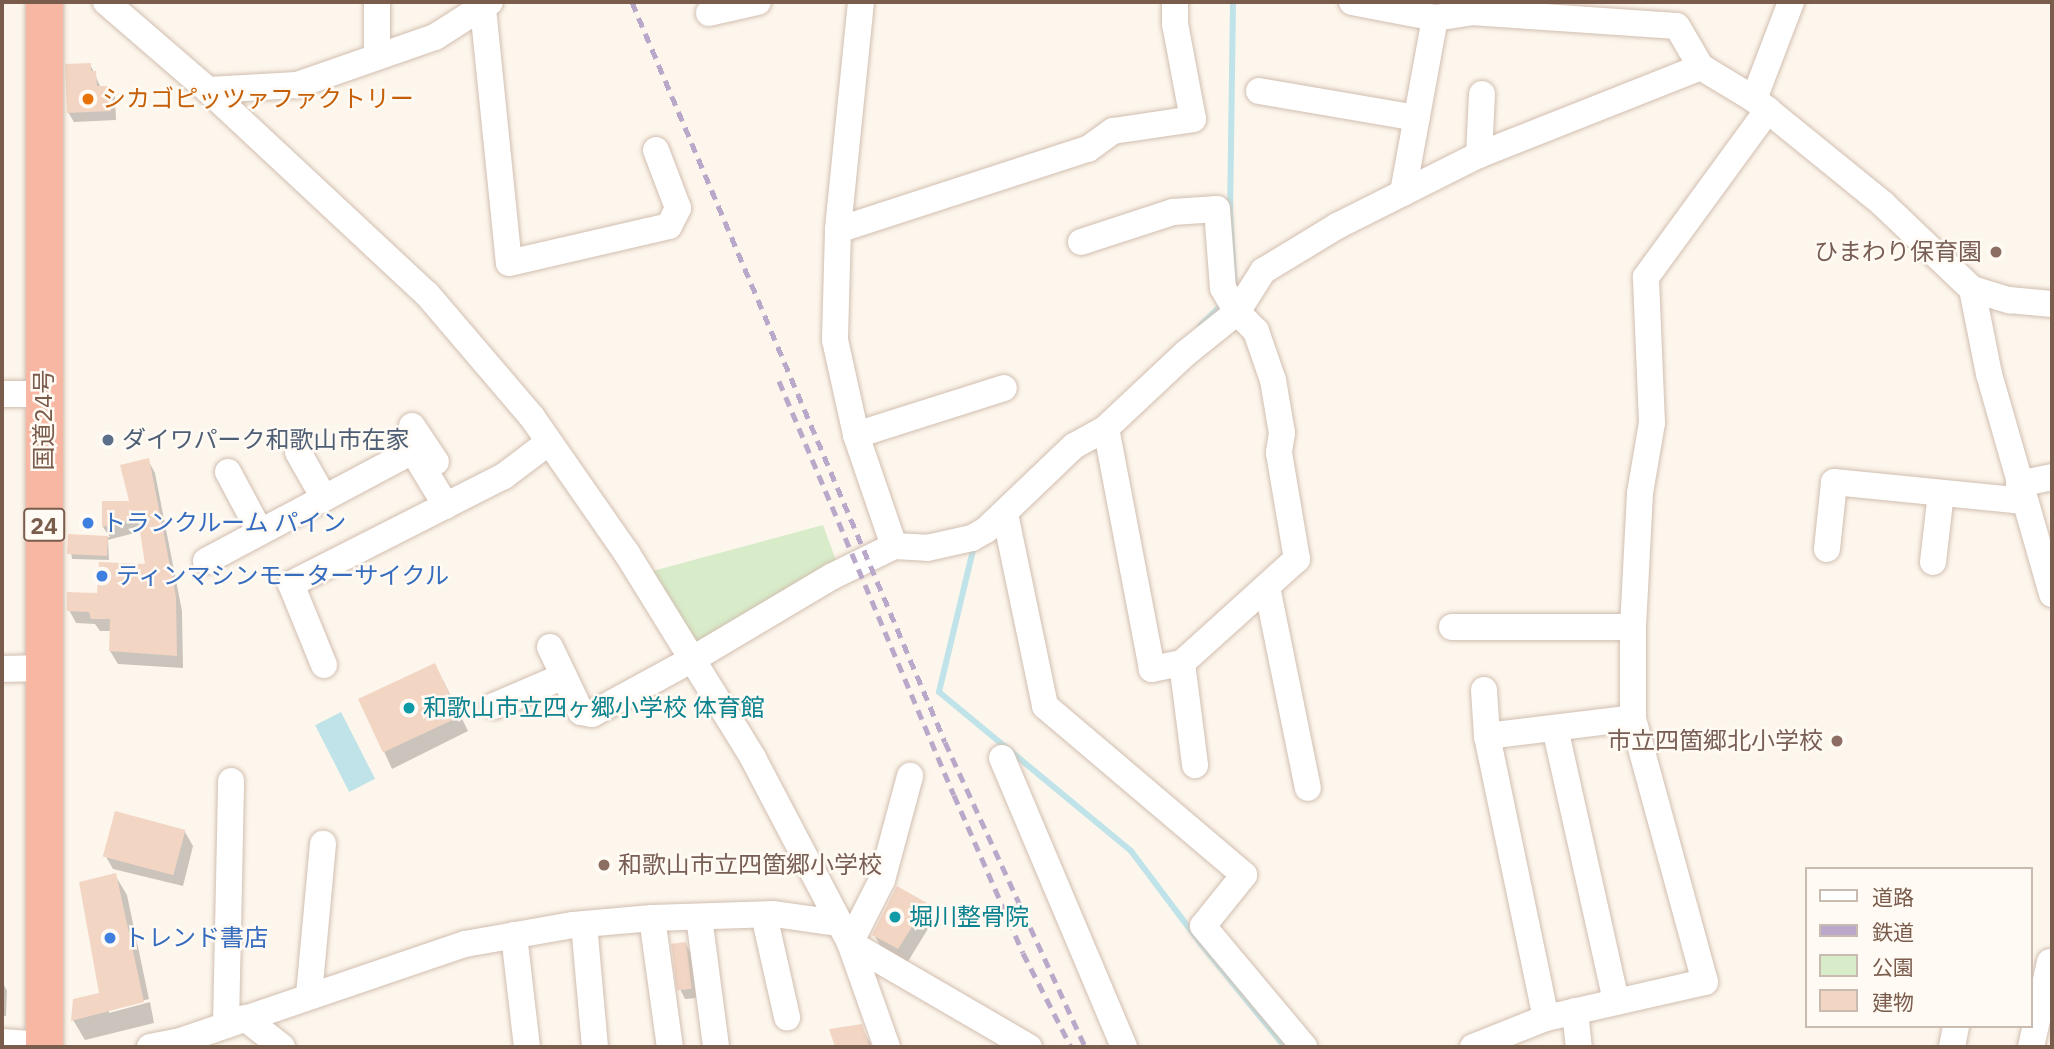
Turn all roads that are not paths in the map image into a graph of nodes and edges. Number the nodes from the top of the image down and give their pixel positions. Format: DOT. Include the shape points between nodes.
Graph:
graph roads {
  1 [pos="44,2"];
  2 [pos="106,2"];
  3 [pos="376,2"];
  4 [pos="758,2"];
  5 [pos="1175,2"];
  6 [pos="1352,2"];
  7 [pos="1791,2"];
  8 [pos="865,3"];
  9 [pos="486,5"];
  10 [pos="709,13"];
  11 [pos="1435,18"];
  12 [pos="377,55"];
  13 [pos="1701,67"];
  14 [pos="208,90"];
  15 [pos="1259,91"];
  16 [pos="1482,94"];
  17 [pos="1761,104"];
  18 [pos="1417,118"];
  19 [pos="656,150"];
  20 [pos="1479,155"];
  21 [pos="1403,194"];
  22 [pos="838,230"];
  23 [pos="1081,242"];
  24 [pos="1972,289"];
  25 [pos="1232,303"];
  26 [pos="2052,304"];
  27 [pos="1003,388"];
  28 [pos="2,394"];
  29 [pos="44,394"];
  30 [pos="412,426"];
  31 [pos="1106,428"];
  32 [pos="856,435"];
  33 [pos="549,442"];
  34 [pos="298,452"];
  35 [pos="228,472"];
  36 [pos="2052,477"];
  37 [pos="1941,493"];
  38 [pos="2022,493"];
  39 [pos="324,498"];
  40 [pos="453,502"];
  41 [pos="987,527"];
  42 [pos="260,532"];
  43 [pos="894,546"];
  44 [pos="1827,549"];
  45 [pos="206,561"];
  46 [pos="1933,562"];
  47 [pos="2047,564"];
  48 [pos="1267,587"];
  49 [pos="2052,594"];
  50 [pos="1452,627"];
  51 [pos="1633,627"];
  52 [pos="550,647"];
  53 [pos="694,659"];
  54 [pos="1182,663"];
  55 [pos="324,665"];
  56 [pos="44,668"];
  57 [pos="2,669"];
  58 [pos="564,676"];
  59 [pos="1484,690"];
  60 [pos="494,706"];
  61 [pos="1633,718"];
  62 [pos="1555,728"];
  63 [pos="1487,736"];
  64 [pos="1002,758"];
  65 [pos="1195,765"];
  66 [pos="910,776"];
  67 [pos="231,781"];
  68 [pos="1308,788"];
  69 [pos="323,844"];
  70 [pos="764,915"];
  71 [pos="699,917"];
  72 [pos="652,918"];
  73 [pos="584,924"];
  74 [pos="844,933"];
  75 [pos="514,935"];
  76 [pos="2050,962"];
  77 [pos="309,995"];
  78 [pos="1616,1000"];
  79 [pos="1575,1011"];
  80 [pos="787,1017"];
  81 [pos="1546,1018"];
  82 [pos="235,1021"];
  83 [pos="1956,1028"];
  84 [pos="2,1042"];
  85 [pos="188,1042"];
  86 [pos="44,1046"];
  87 [pos="149,1047"];
  88 [pos="282,1047"];
  89 [pos="527,1047"];
  90 [pos="595,1047"];
  91 [pos="670,1047"];
  92 [pos="716,1047"];
  93 [pos="887,1047"];
  94 [pos="1028,1047"];
  95 [pos="1124,1047"];
  96 [pos="1304,1047"];
  97 [pos="1473,1047"];
  98 [pos="1579,1047"];
  99 [pos="1952,1047"];
  100 [pos="2031,1047"];
  1 -- 29 [label="highway, 国道24号 / 24"];
  2 -- 14 [label="street"];
  3 -- 12 [label="street"];
  4 -- 10 [label="street"];
  5 -- 22 [label="street" via="1192,120 1114,131 1088,149"];
  6 -- 11 [label="street"];
  7 -- 17 [label="street"];
  8 -- 22 [label="street"];
  9 -- 12 [label="street" via="435,37"];
  9 -- 19 [label="street" via="509,263 669,226 678,208"];
  11 -- 13 [label="street" via="1471,12 1677,26"];
  11 -- 18 [label="street"];
  12 -- 14 [label="street" via="297,85"];
  13 -- 17 [label="street"];
  13 -- 20 [label="street"];
  14 -- 33 [label="street" via="428,294"];
  15 -- 18 [label="street"];
  16 -- 20 [label="street"];
  17 -- 24 [label="street" via="1882,204"];
  17 -- 51 [label="street" via="1646,277 1651,423 1640,493"];
  18 -- 21 [label="street"];
  20 -- 21 [label="street"];
  21 -- 25 [label="street" via="1337,226 1264,271"];
  22 -- 32 [label="street" via="835,340"];
  23 -- 25 [label="street" via="1173,212 1217,209 1223,288"];
  24 -- 26 [label="street" via="2009,300"];
  24 -- 38 [label="street" via="1989,374"];
  25 -- 31 [label="street"];
  25 -- 48 [label="street" via="1256,331 1273,380 1282,433 1279,453 1297,559"];
  27 -- 32 [label="street"];
  28 -- 29 [label="street"];
  29 -- 56 [label="highway, 国道24号 / 24"];
  30 -- 40 [label="street"];
  31 -- 41 [label="street" via="1074,446"];
  31 -- 54 [label="street" via="1152,669"];
  32 -- 43 [label="street"];
  33 -- 40 [label="street" via="504,476"];
  33 -- 53 [label="street"];
  34 -- 39 [label="street"];
  35 -- 42 [label="street"];
  36 -- 38 [label="street"];
  37 -- 38 [label="street"];
  37 -- 44 [label="street" via="1834,482"];
  37 -- 46 [label="street"];
  38 -- 47 [label="street"];
  39 -- 40 [label="street" via="413,451"];
  39 -- 42 [label="street"];
  40 -- 55 [label="street" via="291,584"];
  41 -- 43 [label="street" via="927,548"];
  41 -- 96 [label="street" via="1045,706 1244,875 1203,926"];
  42 -- 45 [label="street"];
  43 -- 53 [label="street" via="833,576"];
  47 -- 49 [label="street"];
  48 -- 54 [label="street"];
  48 -- 68 [label="street"];
  50 -- 51 [label="street"];
  51 -- 61 [label="street"];
  52 -- 58 [label="street"];
  53 -- 58 [label="street" via="592,714 582,712"];
  53 -- 74 [label="street" via="753,758"];
  54 -- 65 [label="street"];
  56 -- 57 [label="street"];
  56 -- 86 [label="highway, 国道24号 / 24"];
  58 -- 60 [label="street"];
  59 -- 63 [label="street"];
  61 -- 62 [label="street"];
  61 -- 78 [label="street" via="1705,982"];
  62 -- 63 [label="street"];
  62 -- 78 [label="street"];
  63 -- 81 [label="street"];
  64 -- 95 [label="street"];
  66 -- 74 [label="street" via="883,880"];
  67 -- 82 [label="street"];
  69 -- 77 [label="street"];
  70 -- 71 [label="street"];
  70 -- 74 [label="street"];
  70 -- 80 [label="street"];
  71 -- 72 [label="street"];
  71 -- 92 [label="street"];
  72 -- 73 [label="street"];
  72 -- 91 [label="street"];
  73 -- 75 [label="street"];
  73 -- 90 [label="street"];
  74 -- 93 [label="street"];
  74 -- 94 [label="street"];
  75 -- 77 [label="street" via="465,944"];
  75 -- 89 [label="street"];
  76 -- 100 [label="street"];
  77 -- 82 [label="street"];
  78 -- 79 [label="street"];
  79 -- 81 [label="street"];
  79 -- 98 [label="street"];
  81 -- 97 [label="street"];
  82 -- 85 [label="street"];
  82 -- 88 [label="street"];
  83 -- 99 [label="street"];
  84 -- 86 [label="street"];
  85 -- 87 [label="street"];
}
